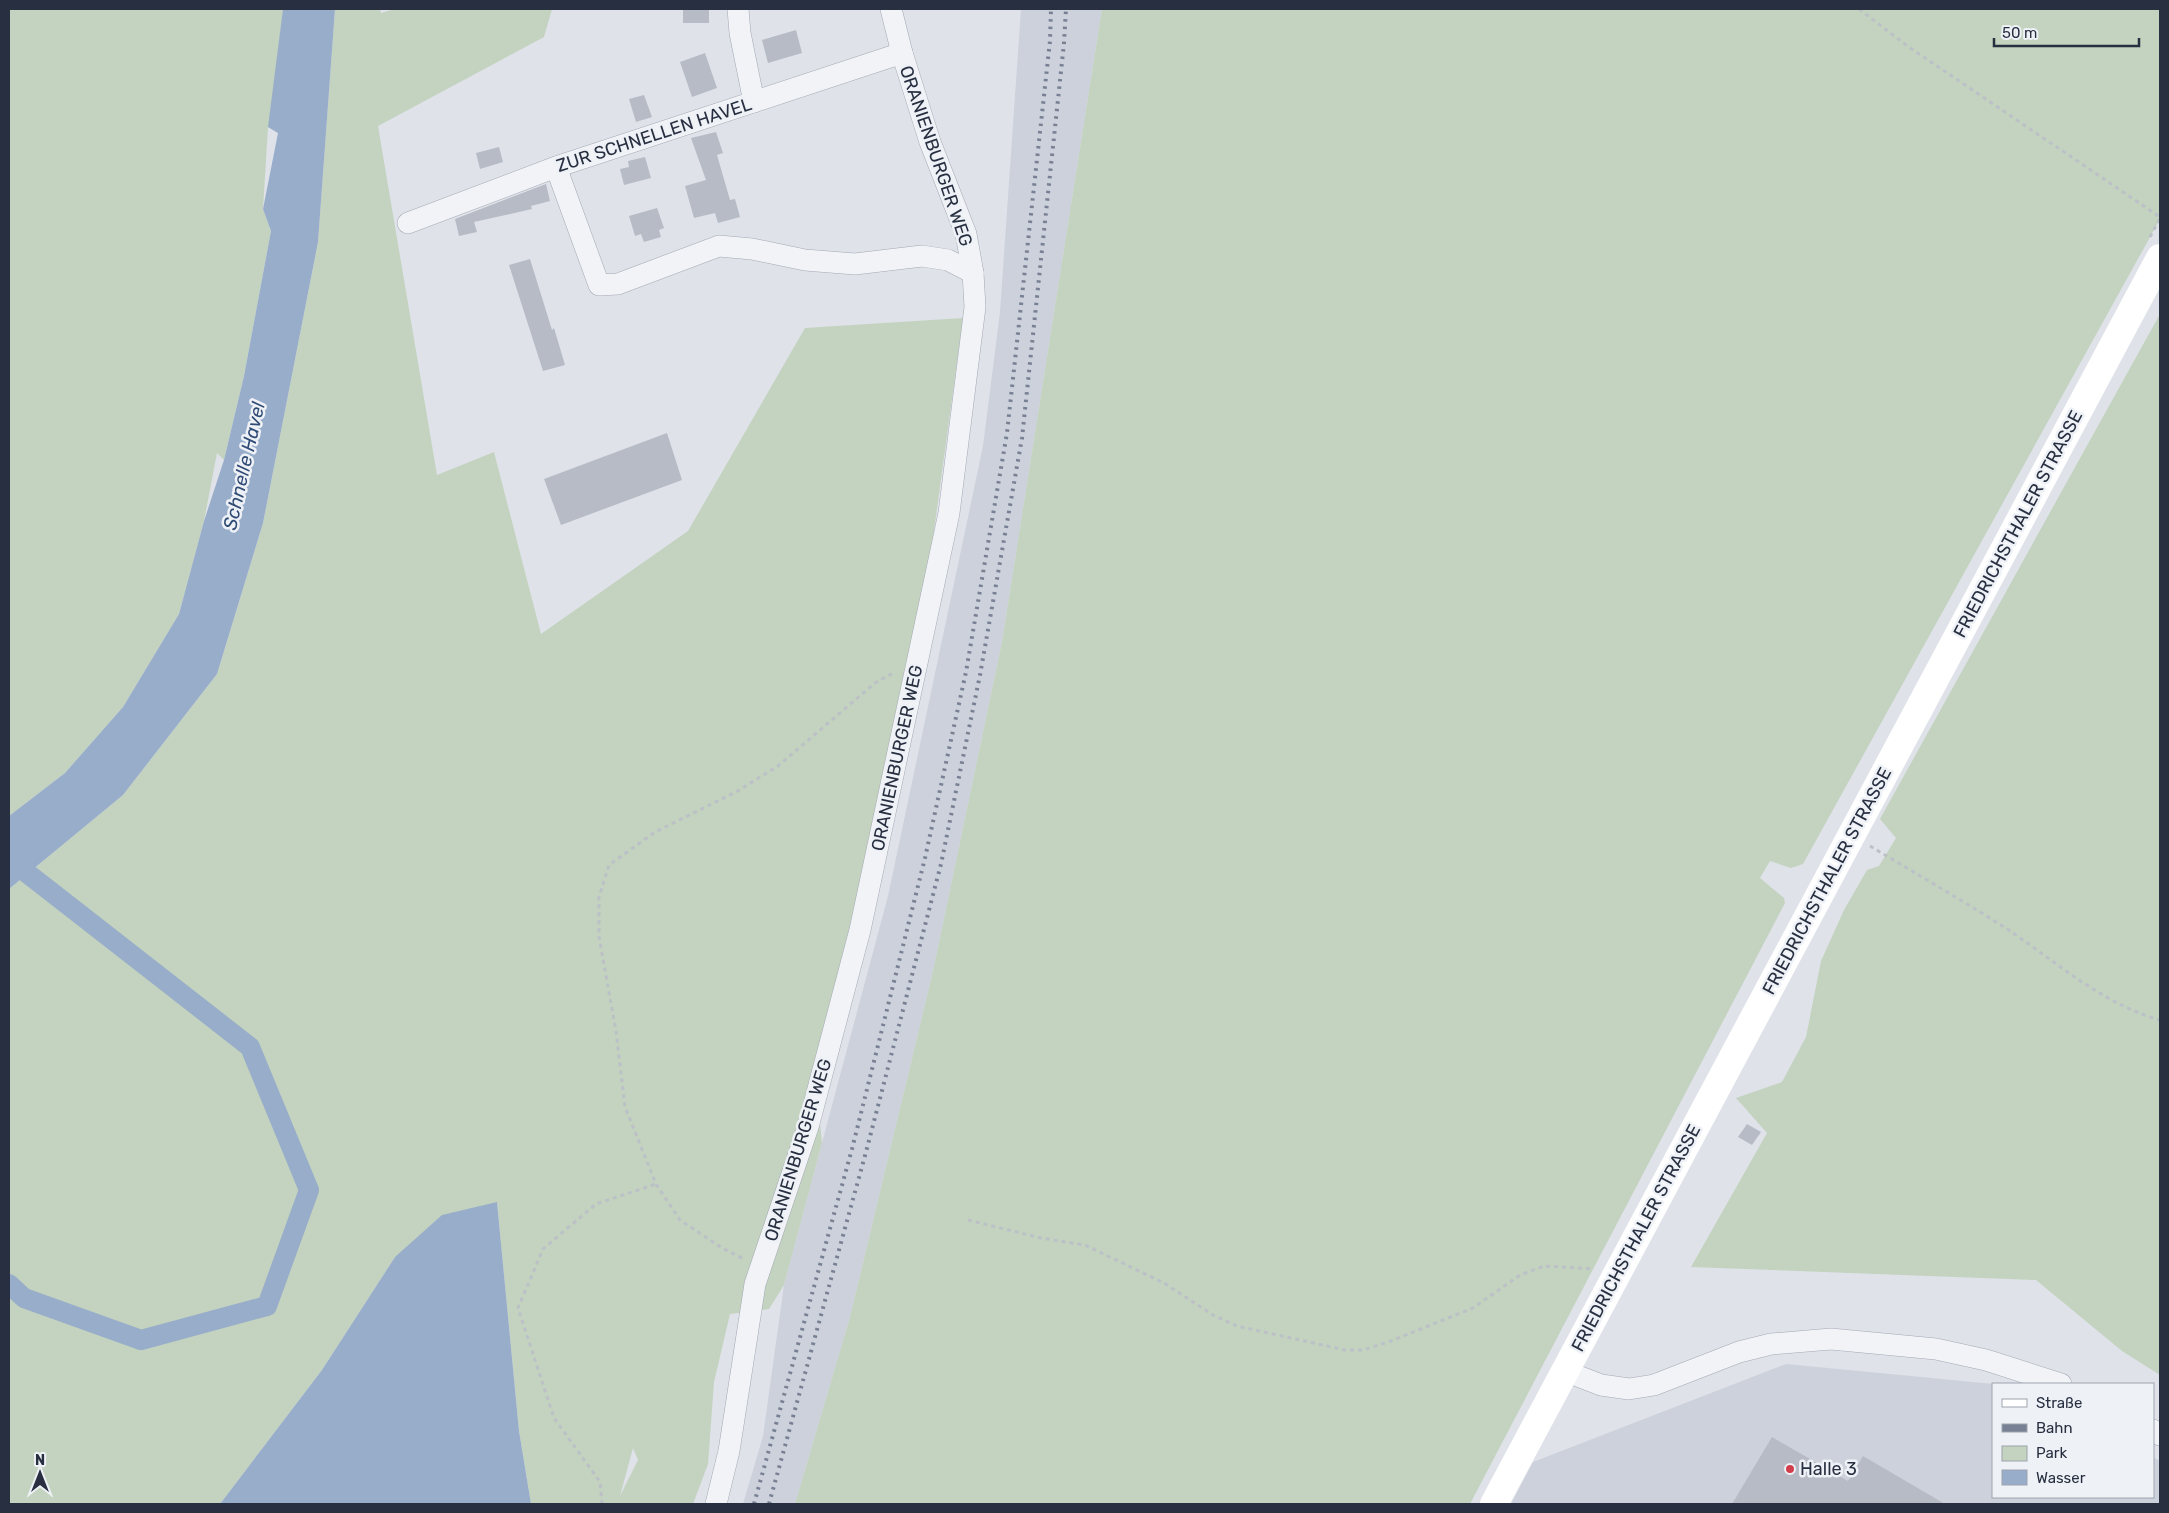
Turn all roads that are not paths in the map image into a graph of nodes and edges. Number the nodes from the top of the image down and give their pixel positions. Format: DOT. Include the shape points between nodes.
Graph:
graph roads {
  1 [pos="738,9"];
  2 [pos="891,9"];
  3 [pos="902,53"];
  4 [pos="754,102"];
  5 [pos="556,167"];
  6 [pos="408,223"];
  7 [pos="2160,258"];
  8 [pos="973,273"];
  9 [pos="1565,1371"];
  10 [pos="2058,1383"];
  11 [pos="716,1504"];
  12 [pos="1494,1504"];
  1 -- 4 [label="street"];
  2 -- 3 [label="street, ORANIENBURGER WEG"];
  3 -- 4 [label="street, ZUR SCHNELLEN HAVEL"];
  3 -- 8 [label="street, ORANIENBURGER WEG" via="930,142 966,234"];
  4 -- 5 [label="street, ZUR SCHNELLEN HAVEL"];
  5 -- 6 [label="street, ZUR SCHNELLEN HAVEL"];
  5 -- 8 [label="street" via="599,285 618,284 719,246 805,260 855,264 922,256 948,260"];
  7 -- 9 [label="street, FRIEDRICHSTHALER STRASSE"];
  8 -- 11 [label="street, ORANIENBURGER WEG" via="975,307 949,513 860,930 808,1127 755,1284 729,1450"];
  9 -- 10 [label="street" via="1601,1385 1629,1389 1654,1385 1739,1352 1771,1344 1831,1338 1936,1350 1986,1360"];
  9 -- 12 [label="street, FRIEDRICHSTHALER STRASSE"];
}
